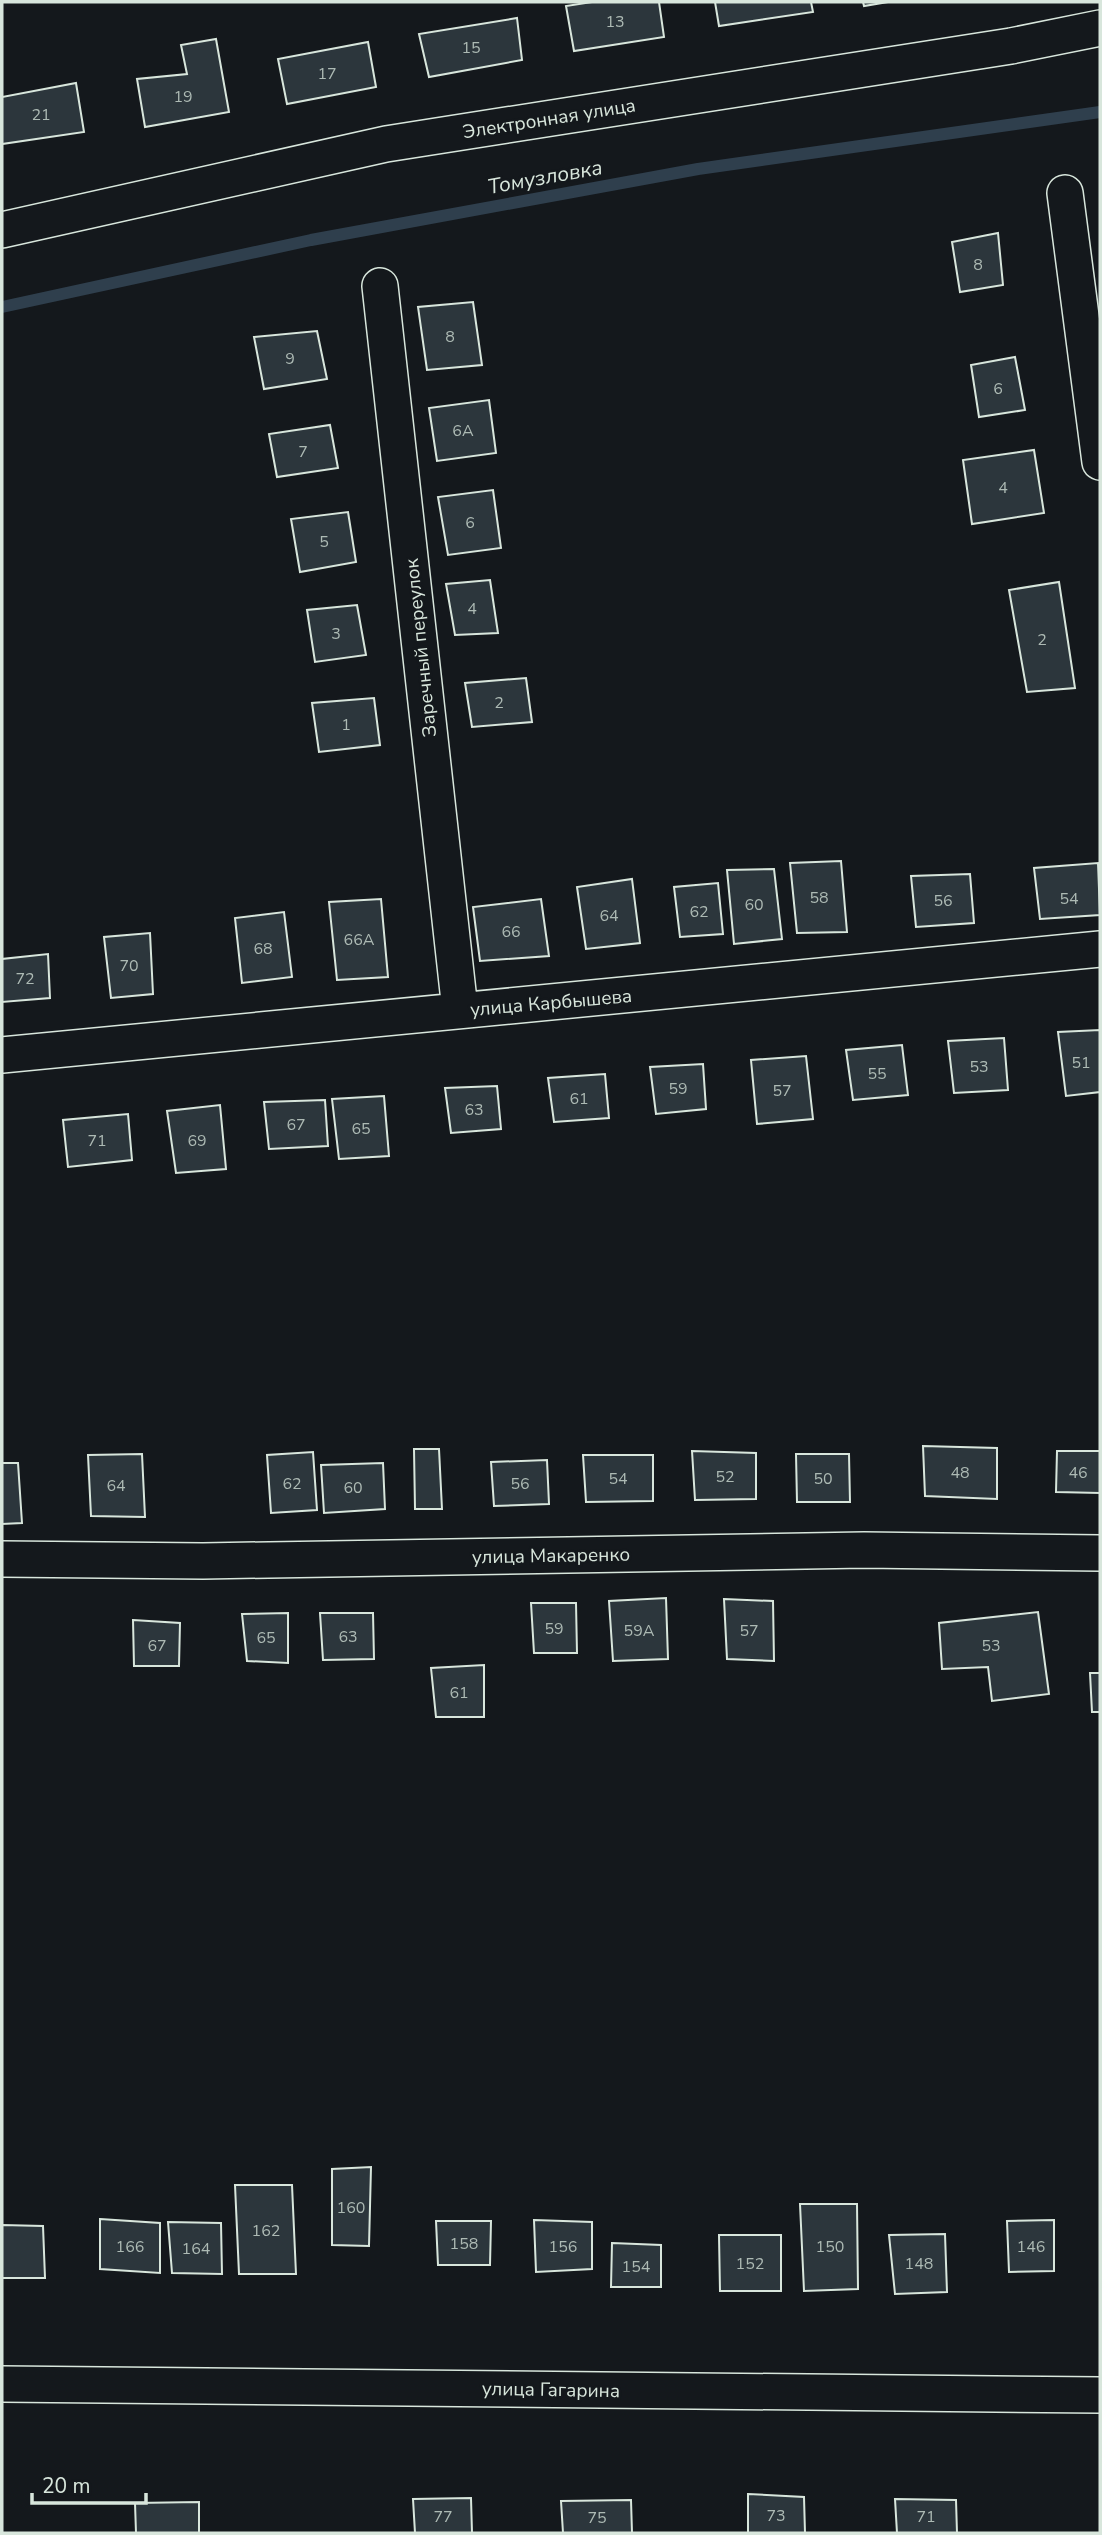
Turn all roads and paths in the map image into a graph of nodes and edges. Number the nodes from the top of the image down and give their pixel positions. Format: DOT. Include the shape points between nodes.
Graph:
graph roads {
  1 [pos="1100,28"];
  2 [pos="1065,193"];
  3 [pos="2,230"];
  4 [pos="380,286"];
  5 [pos="1100,462"];
  6 [pos="1100,949"];
  7 [pos="460,1010"];
  8 [pos="2,1055"];
  9 [pos="1100,1553"];
  10 [pos="2,1559"];
  11 [pos="2,2384"];
  12 [pos="1100,2395"];
  1 -- 3 [label="street, Электронная улица" via="386,144"];
  2 -- 5 [label="street"];
  4 -- 7 [label="street, Заречный переулок"];
  6 -- 7 [label="street, улица Карбышева"];
  7 -- 8 [label="street, улица Карбышева"];
  9 -- 10 [label="street, улица Макаренко" via="864,1550 203,1561"];
  11 -- 12 [label="street, улица Гагарина"];
}
